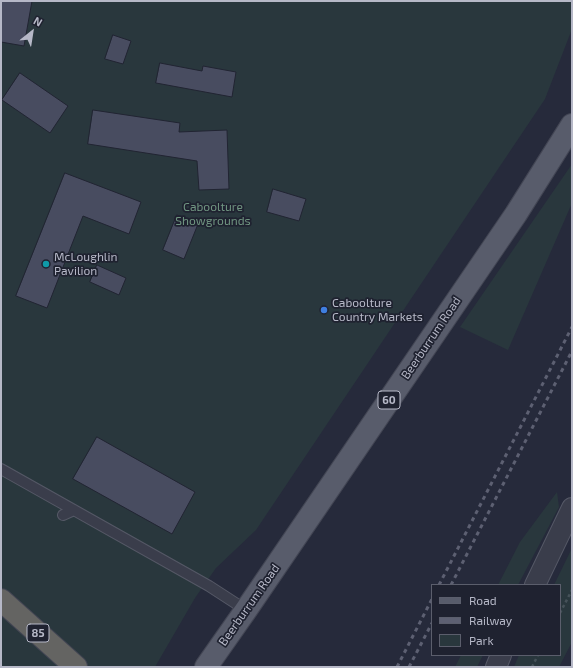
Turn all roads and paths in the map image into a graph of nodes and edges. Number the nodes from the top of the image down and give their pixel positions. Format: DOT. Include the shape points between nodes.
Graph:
graph roads {
  1 [pos="572,125"];
  2 [pos="1,468"];
  3 [pos="27,483"];
  4 [pos="33,497"];
  5 [pos="572,508"];
  6 [pos="74,510"];
  7 [pos="63,515"];
  8 [pos="535,584"];
  9 [pos="572,590"];
  10 [pos="1,600"];
  11 [pos="246,610"];
  12 [pos="561,611"];
  13 [pos="501,656"];
  14 [pos="538,656"];
  15 [pos="76,667"];
  16 [pos="206,667"];
  17 [pos="496,667"];
  18 [pos="532,667"];
  1 -- 11 [label="main road, Beerburrum Road / 60" via="516,214"];
  2 -- 3 [label="lane"];
  3 -- 4 [label="lane"];
  3 -- 6 [label="lane"];
  5 -- 8 [label="street"];
  6 -- 7 [label="lane"];
  6 -- 11 [label="lane"];
  9 -- 12 [label="path"];
  10 -- 15 [label="highway, 85"];
  11 -- 16 [label="main road, Beerburrum Road / 60"];
  13 -- 17 [label="street"];
  14 -- 18 [label="path"];
}
